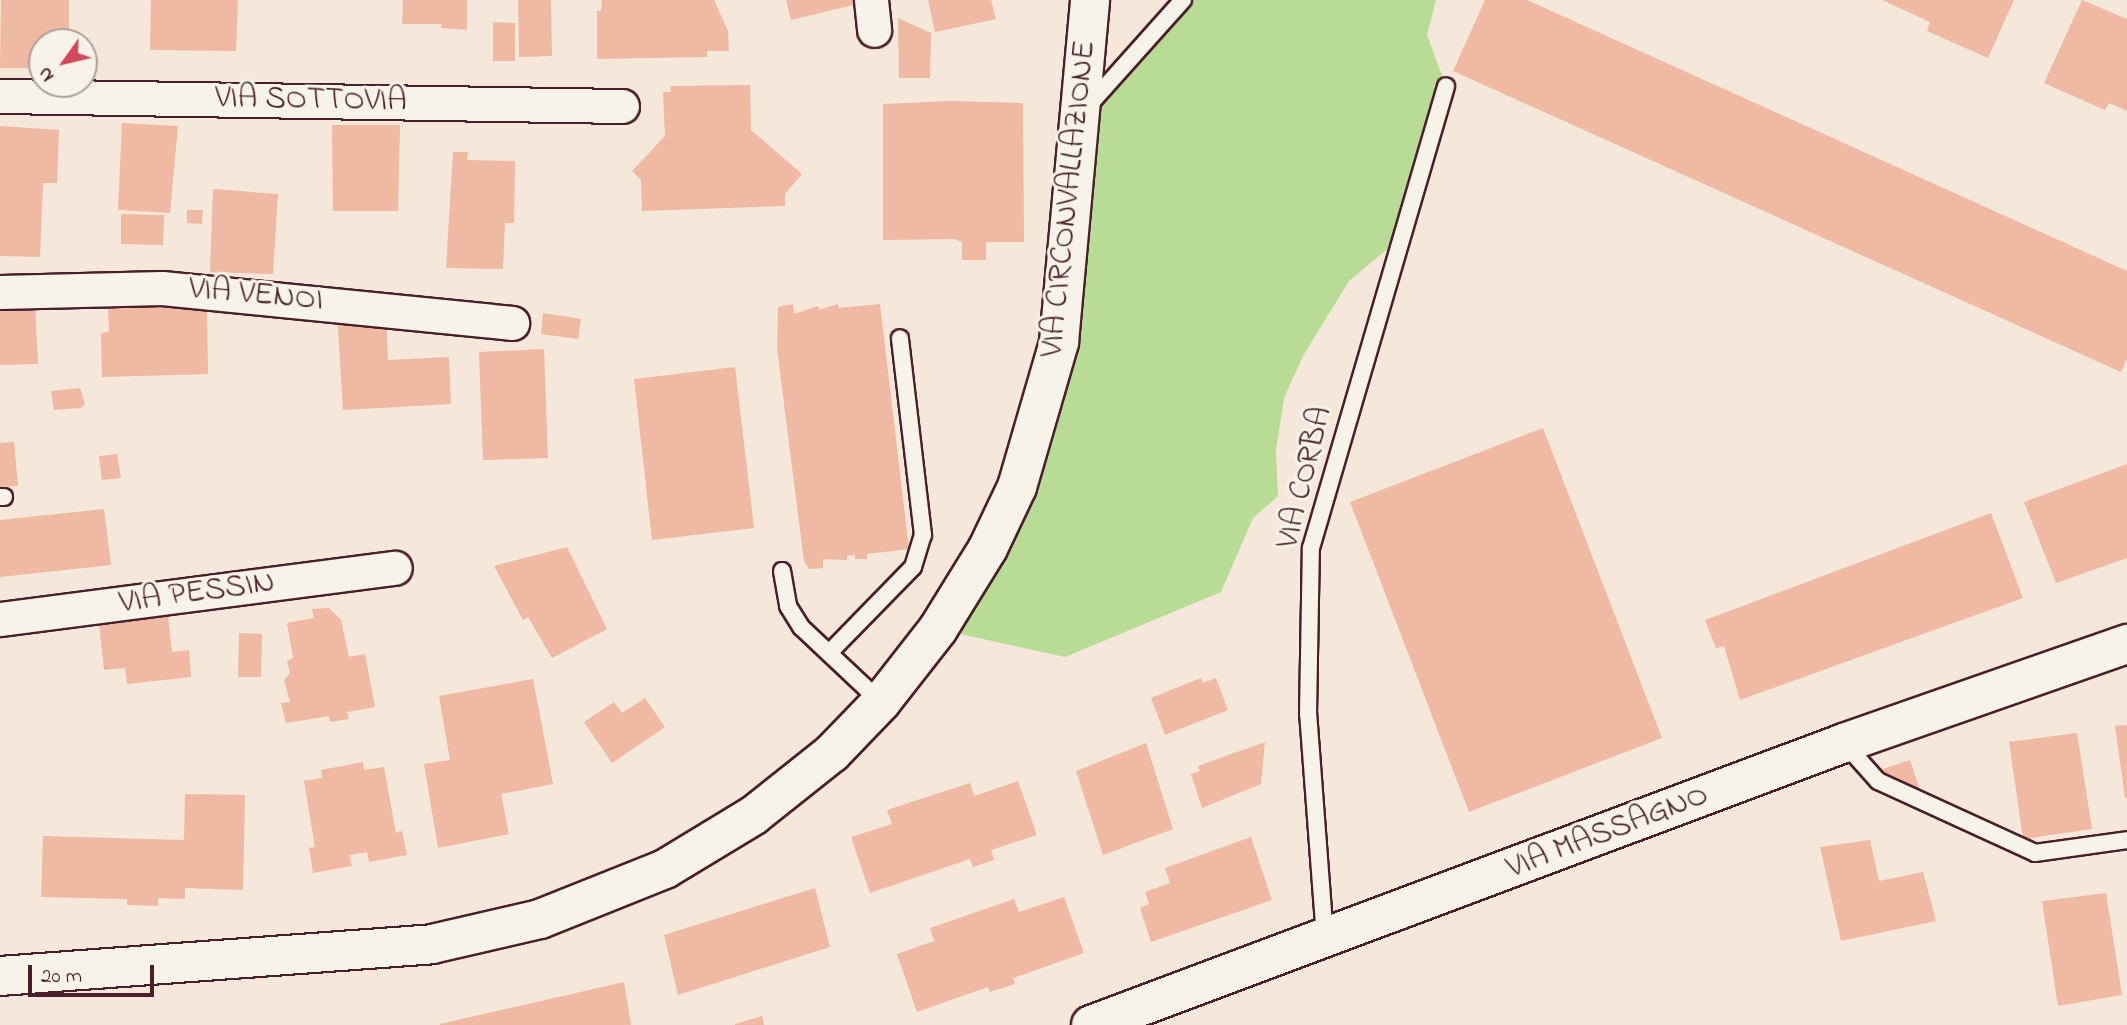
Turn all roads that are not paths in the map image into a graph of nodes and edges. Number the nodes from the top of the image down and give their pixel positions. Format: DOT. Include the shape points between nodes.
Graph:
graph roads {
  1 [pos="1090,0"];
  2 [pos="1183,0"];
  3 [pos="1446,86"];
  4 [pos="0,96"];
  5 [pos="622,106"];
  6 [pos="1082,112"];
  7 [pos="0,292"];
  8 [pos="512,323"];
  9 [pos="900,338"];
  10 [pos="395,568"];
  11 [pos="782,571"];
  12 [pos="0,619"];
  13 [pos="2127,644"];
  14 [pos="829,653"];
  15 [pos="881,702"];
  16 [pos="1844,743"];
  17 [pos="2127,840"];
  18 [pos="1325,938"];
  19 [pos="0,976"];
  20 [pos="1091,1025"];
  1 -- 6 [label="main road, VIA CIRCONVALLAZIONE"];
  2 -- 6 [label="lane"];
  3 -- 18 [label="lane, VIA CORBA" via="1311,548 1308,714"];
  4 -- 5 [label="street, VIA SOTTOVIA"];
  6 -- 15 [label="main road, VIA CIRCONVALLAZIONE" via="1059,342 1017,487 988,548 938,629"];
  7 -- 8 [label="street, VIA VENOI" via="162,288"];
  9 -- 14 [label="lane" via="923,535 913,567"];
  10 -- 12 [label="street, VIA PESSIN"];
  11 -- 14 [label="lane" via="792,615"];
  13 -- 16 [label="main road, VIA MASSAGNO"];
  14 -- 15 [label="lane"];
  15 -- 19 [label="main road, VIA CIRCONVALLAZIONE" via="791,788 716,840 626,887 540,919 432,944"];
  16 -- 17 [label="lane" via="1878,781 2035,853"];
  16 -- 18 [label="main road, VIA MASSAGNO"];
  18 -- 20 [label="main road, VIA MASSAGNO"];
}
